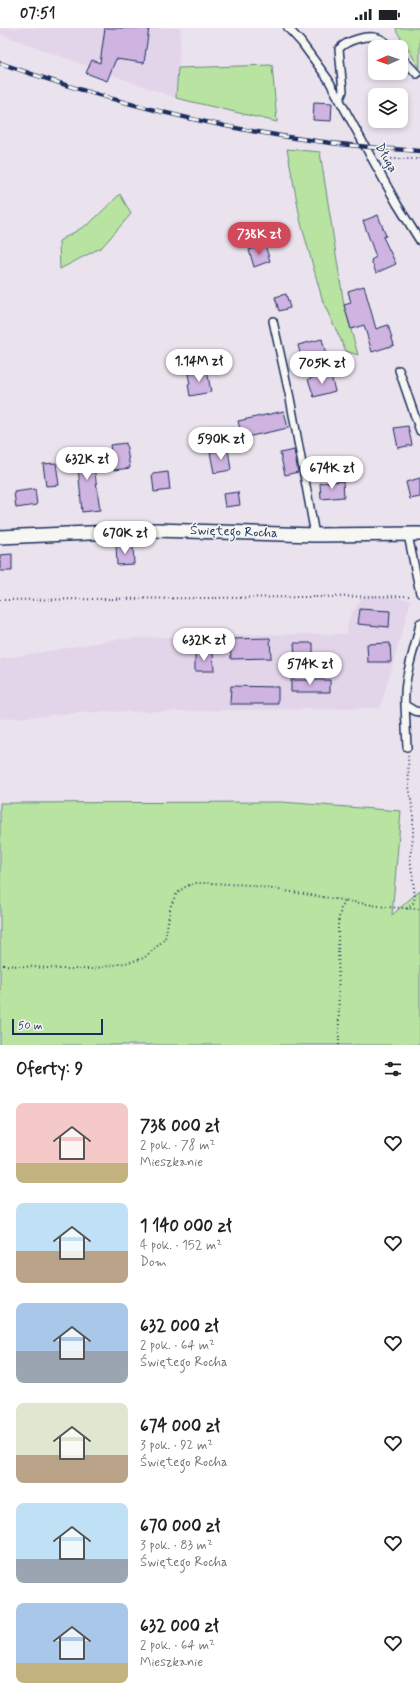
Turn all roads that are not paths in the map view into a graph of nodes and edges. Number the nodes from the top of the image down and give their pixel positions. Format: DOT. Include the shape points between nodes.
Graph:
graph roads {
  1 [pos="288,28"];
  2 [pos="381,40"];
  3 [pos="408,64"];
  4 [pos="417,74"];
  5 [pos="340,99"];
  6 [pos="420,241"];
  7 [pos="273,321"];
  8 [pos="399,370"];
  9 [pos="420,431"];
  10 [pos="414,534"];
  11 [pos="315,535"];
  12 [pos="0,537"];
  13 [pos="419,576"];
  14 [pos="420,593"];
  15 [pos="420,623"];
  16 [pos="418,640"];
  17 [pos="405,704"];
  18 [pos="420,712"];
  19 [pos="407,748"];
  1 -- 5 [label="lane, Długa" via="301,42"];
  2 -- 5 [label="lane" via="377,37 368,37 344,44 339,49 343,91"];
  3 -- 4 [label="lane"];
  5 -- 6 [label="lane, Długa" via="400,210"];
  7 -- 11 [label="lane"];
  8 -- 9 [label="lane"];
  10 -- 11 [label="street, Świętego Rocha"];
  10 -- 13 [label="lane"];
  11 -- 12 [label="street, Świętego Rocha" via="156,530"];
  13 -- 14 [label="lane"];
  15 -- 16 [label="lane"];
  16 -- 17 [label="lane" via="407,673"];
  17 -- 18 [label="lane"];
  17 -- 19 [label="lane"];
}
